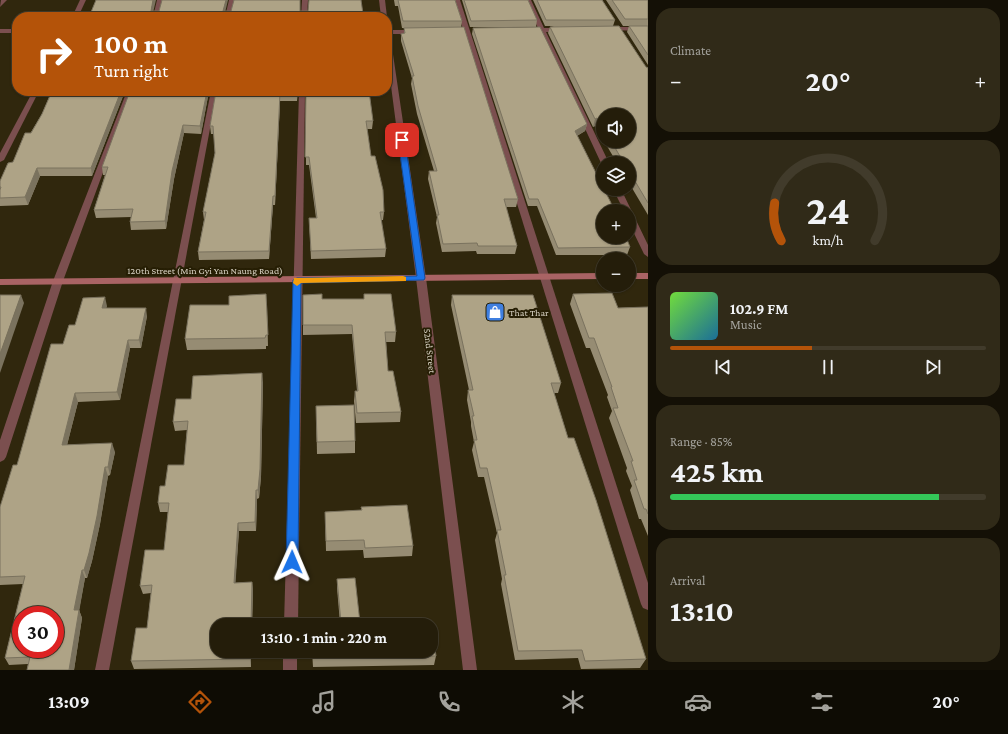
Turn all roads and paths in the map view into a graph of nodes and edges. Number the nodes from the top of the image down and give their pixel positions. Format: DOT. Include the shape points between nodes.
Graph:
graph roads {
  1 [pos="4,0"];
  2 [pos="83,0"];
  3 [pos="160,0"];
  4 [pos="232,0"];
  5 [pos="305,0"];
  6 [pos="382,0"];
  7 [pos="457,0"];
  8 [pos="528,0"];
  9 [pos="0,5"];
  10 [pos="77,12"];
  11 [pos="157,12"];
  12 [pos="229,12"];
  13 [pos="304,12"];
  14 [pos="383,12"];
  15 [pos="618,26"];
  16 [pos="604,29"];
  17 [pos="648,29"];
  18 [pos="543,30"];
  19 [pos="574,30"];
  20 [pos="0,31"];
  21 [pos="12,31"];
  22 [pos="520,31"];
  23 [pos="392,32"];
  24 [pos="427,32"];
  25 [pos="624,35"];
  26 [pos="392,68"];
  27 [pos="33,96"];
  28 [pos="128,96"];
  29 [pos="213,96"];
  30 [pos="302,96"];
  31 [pos="602,156"];
  32 [pos="0,160"];
  33 [pos="636,229"];
  34 [pos="648,254"];
  35 [pos="544,276"];
  36 [pos="596,276"];
  37 [pos="636,276"];
  38 [pos="648,276"];
  39 [pos="421,278"];
  40 [pos="297,280"];
  41 [pos="58,281"];
  42 [pos="178,281"];
  43 [pos="0,282"];
  44 [pos="0,457"];
  45 [pos="648,604"];
  46 [pos="291,618"];
  47 [pos="290,658"];
  48 [pos="102,670"];
  49 [pos="290,670"];
  50 [pos="470,670"];
  1 -- 9 [label="street"];
  2 -- 10 [label="street"];
  3 -- 11 [label="street"];
  4 -- 12 [label="street"];
  5 -- 13 [label="street"];
  6 -- 14 [label="street"];
  7 -- 35 [label="street"];
  8 -- 18 [label="street"];
  15 -- 16 [label="street"];
  15 -- 17 [label="street"];
  15 -- 25 [label="street"];
  18 -- 19 [label="street"];
  18 -- 22 [label="street"];
  18 -- 31 [label="street"];
  20 -- 21 [label="street"];
  23 -- 24 [label="street"];
  26 -- 39 [label="street, 52nd Street"];
  27 -- 32 [label="street"];
  28 -- 41 [label="street"];
  29 -- 42 [label="street"];
  30 -- 40 [label="street"];
  33 -- 34 [label="street"];
  35 -- 36 [label="main road, 120th Street (Min Gyi Yan Naung Road)"];
  35 -- 39 [label="main road, 120th Street (Min Gyi Yan Naung Road)"];
  35 -- 45 [label="street"];
  37 -- 38 [label="main road"];
  39 -- 40 [label="main road, 120th Street (Min Gyi Yan Naung Road)"];
  39 -- 50 [label="street, 52nd Street"];
  40 -- 42 [label="main road, 120th Street (Min Gyi Yan Naung Road)"];
  40 -- 46 [label="street"];
  41 -- 42 [label="main road, 120th Street (Min Gyi Yan Naung Road)"];
  41 -- 43 [label="main road, 120th Street (Min Gyi Yan Naung Road)"];
  41 -- 44 [label="street"];
  42 -- 48 [label="street"];
  47 -- 49 [label="street"];
}
